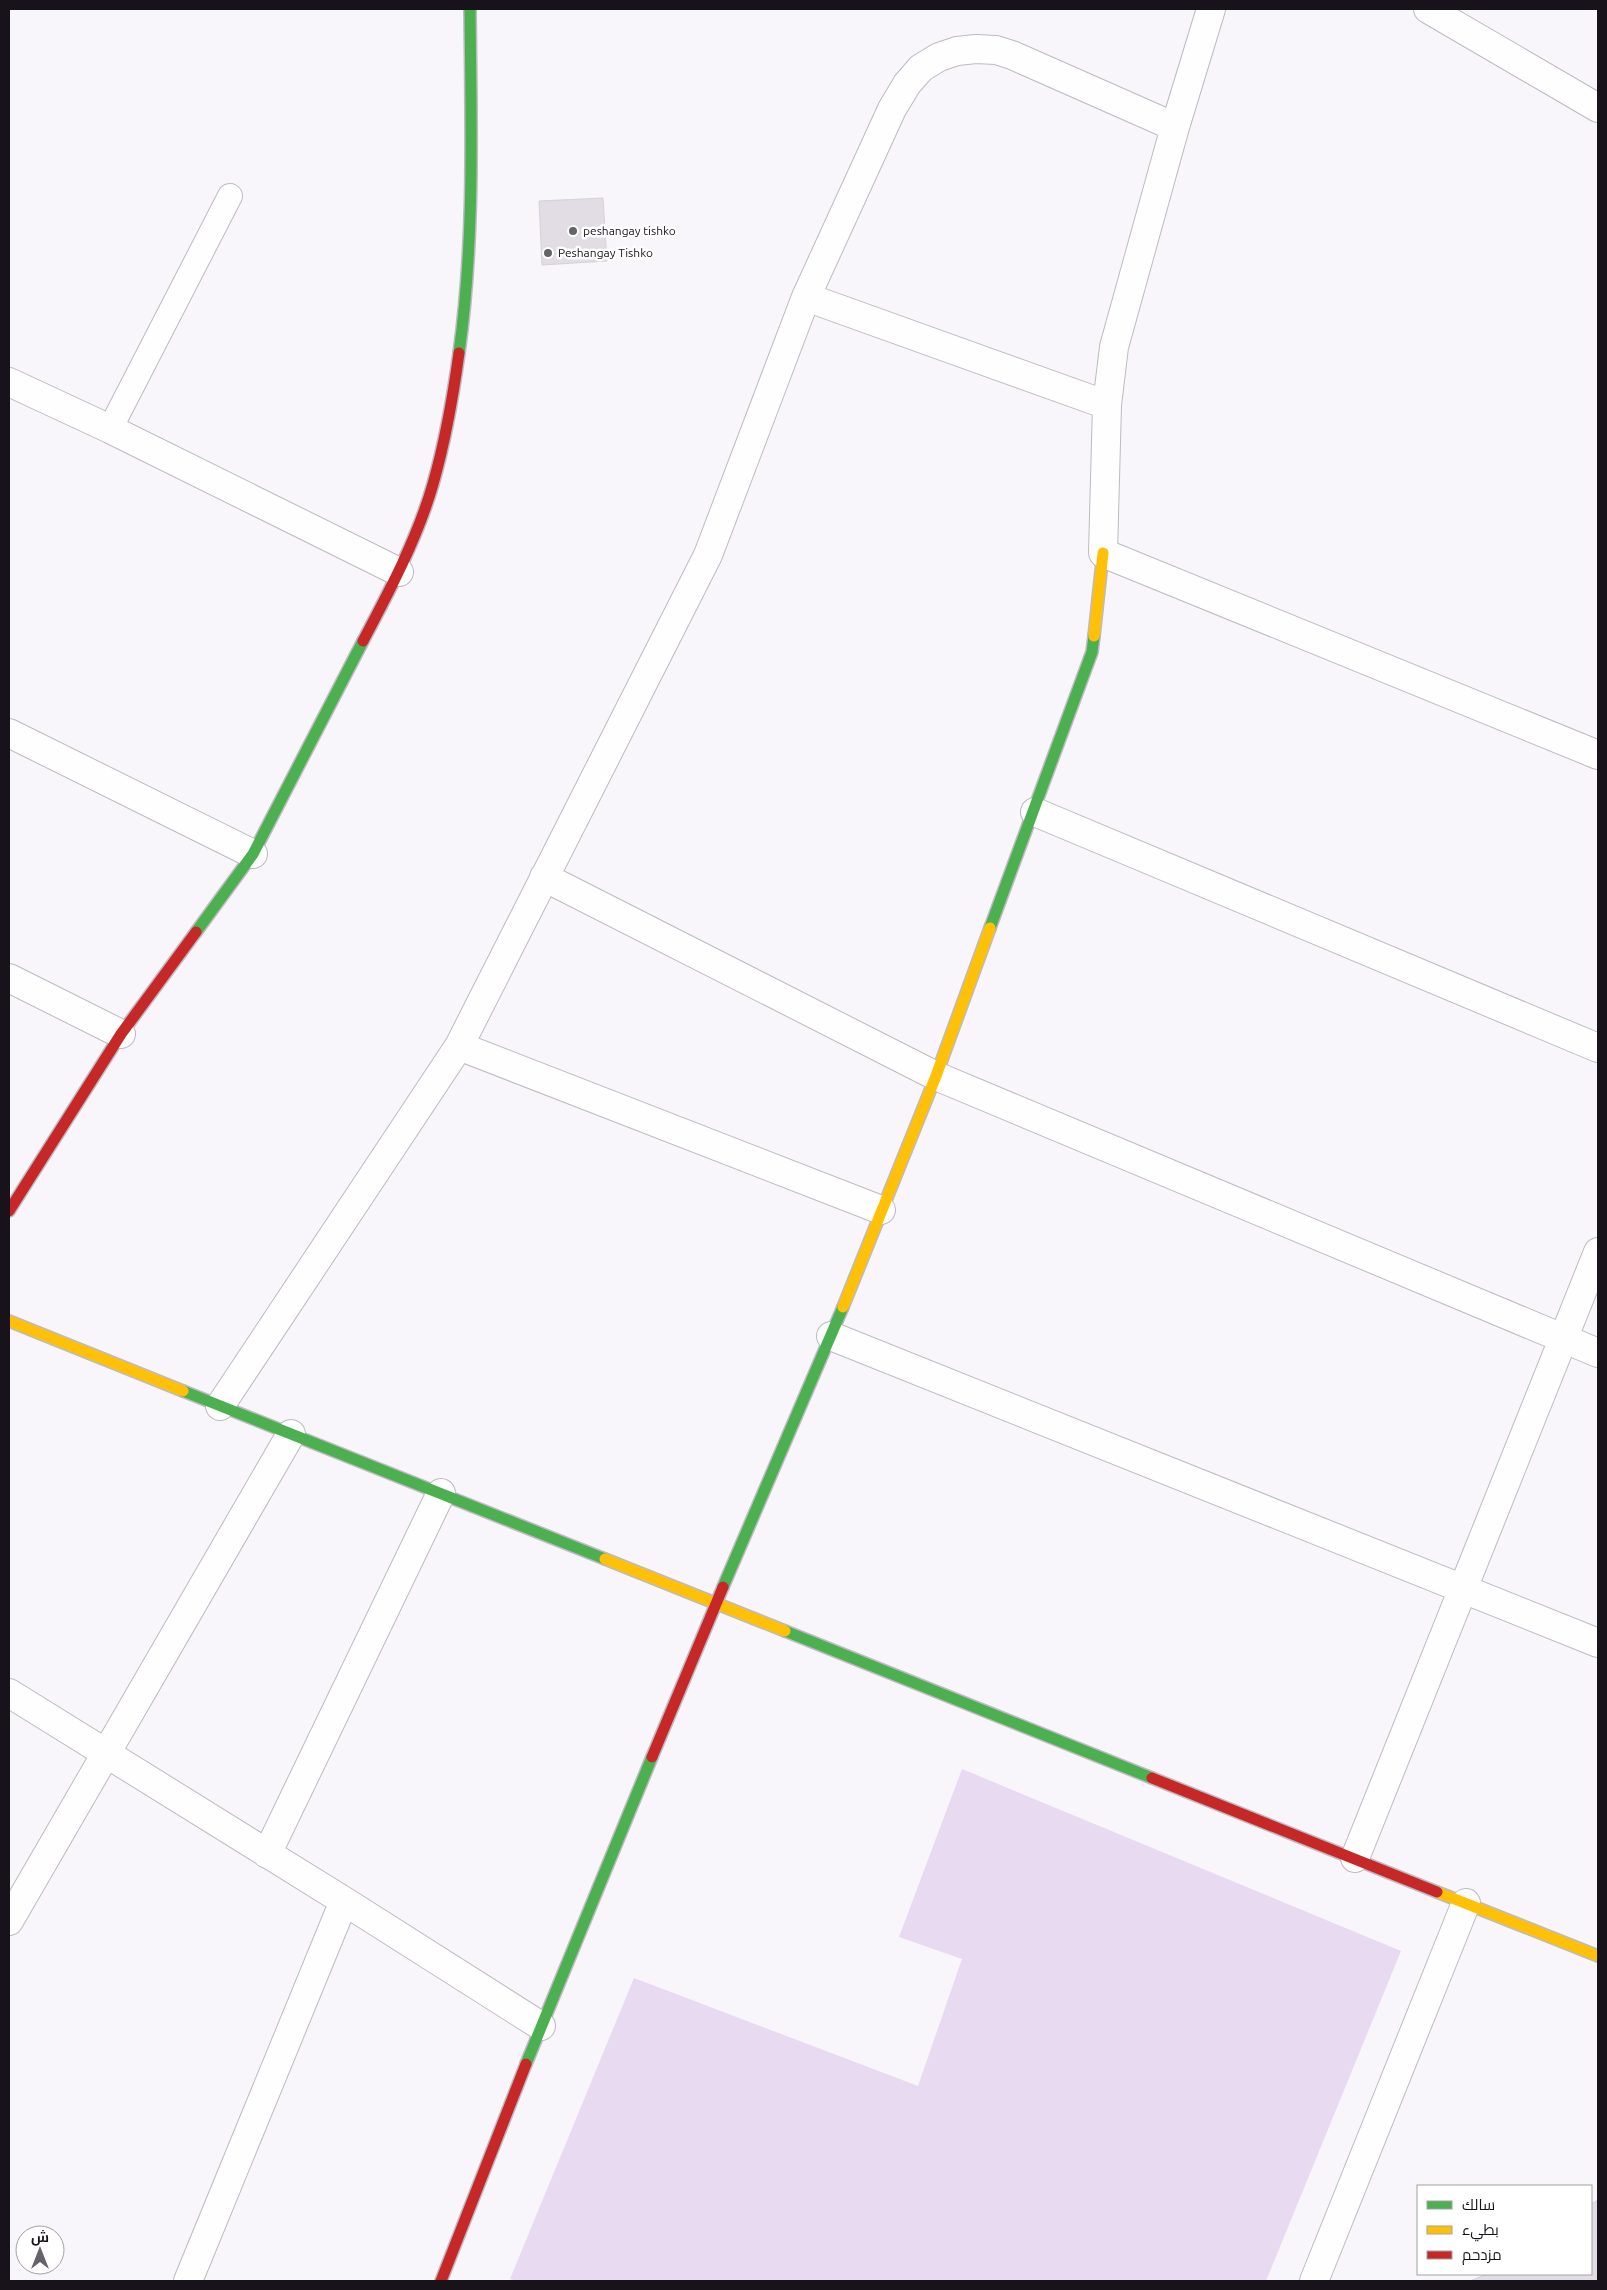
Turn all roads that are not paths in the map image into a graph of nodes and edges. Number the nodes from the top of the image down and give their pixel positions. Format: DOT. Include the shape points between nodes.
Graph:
graph roads {
  1 [pos="470,9"];
  2 [pos="1211,9"];
  3 [pos="1428,9"];
  4 [pos="1598,108"];
  5 [pos="1175,127"];
  6 [pos="230,196"];
  7 [pos="806,297"];
  8 [pos="9,382"];
  9 [pos="1107,405"];
  10 [pos="110,429"];
  11 [pos="1104,553"];
  12 [pos="399,572"];
  13 [pos="9,732"];
  14 [pos="1598,755"];
  15 [pos="1035,812"];
  16 [pos="253,854"];
  17 [pos="544,877"];
  18 [pos="9,978"];
  19 [pos="121,1034"];
  20 [pos="459,1046"];
  21 [pos="1598,1048"];
  22 [pos="936,1076"];
  23 [pos="881,1210"];
  24 [pos="9,1211"];
  25 [pos="1598,1252"];
  26 [pos="9,1321"];
  27 [pos="831,1336"];
  28 [pos="1564,1339"];
  29 [pos="1598,1352"];
  30 [pos="220,1406"];
  31 [pos="291,1434"];
  32 [pos="441,1493"];
  33 [pos="1464,1589"];
  34 [pos="716,1603"];
  35 [pos="1598,1643"];
  36 [pos="9,1694"];
  37 [pos="106,1753"];
  38 [pos="267,1854"];
  39 [pos="1355,1858"];
  40 [pos="344,1901"];
  41 [pos="1466,1903"];
  42 [pos="9,1921"];
  43 [pos="1598,1956"];
  44 [pos="541,2026"];
  45 [pos="188,2281"];
  46 [pos="443,2281"];
  47 [pos="1314,2281"];
  1 -- 12 [label="street" via="471,208 466,303 454,392 433,485"];
  2 -- 5 [label="street"];
  3 -- 4 [label="street"];
  5 -- 7 [label="street" via="996,50 957,51 939,57 921,68 892,109"];
  5 -- 9 [label="street" via="1114,347"];
  6 -- 10 [label="lane"];
  7 -- 9 [label="street"];
  7 -- 17 [label="street" via="708,555"];
  8 -- 10 [label="street"];
  9 -- 11 [label="street"];
  10 -- 12 [label="street"];
  11 -- 14 [label="street"];
  11 -- 15 [label="street" via="1092,652"];
  12 -- 16 [label="street"];
  13 -- 16 [label="street"];
  15 -- 21 [label="street"];
  15 -- 22 [label="street"];
  16 -- 19 [label="street"];
  17 -- 20 [label="street"];
  17 -- 22 [label="street"];
  18 -- 19 [label="street"];
  19 -- 24 [label="street"];
  20 -- 23 [label="street"];
  20 -- 30 [label="street"];
  22 -- 23 [label="street"];
  22 -- 28 [label="street"];
  23 -- 27 [label="street"];
  25 -- 28 [label="street"];
  26 -- 30 [label="street"];
  27 -- 33 [label="street"];
  27 -- 34 [label="street"];
  28 -- 29 [label="street"];
  28 -- 33 [label="street"];
  30 -- 31 [label="street"];
  31 -- 32 [label="street"];
  31 -- 37 [label="street"];
  32 -- 34 [label="street"];
  32 -- 38 [label="street"];
  33 -- 35 [label="street"];
  33 -- 39 [label="street"];
  34 -- 39 [label="street"];
  34 -- 44 [label="street"];
  36 -- 37 [label="street"];
  37 -- 38 [label="street"];
  37 -- 42 [label="street"];
  38 -- 40 [label="street"];
  39 -- 41 [label="street"];
  40 -- 44 [label="street"];
  40 -- 45 [label="street"];
  41 -- 43 [label="street"];
  41 -- 47 [label="street"];
  44 -- 46 [label="street"];
}
